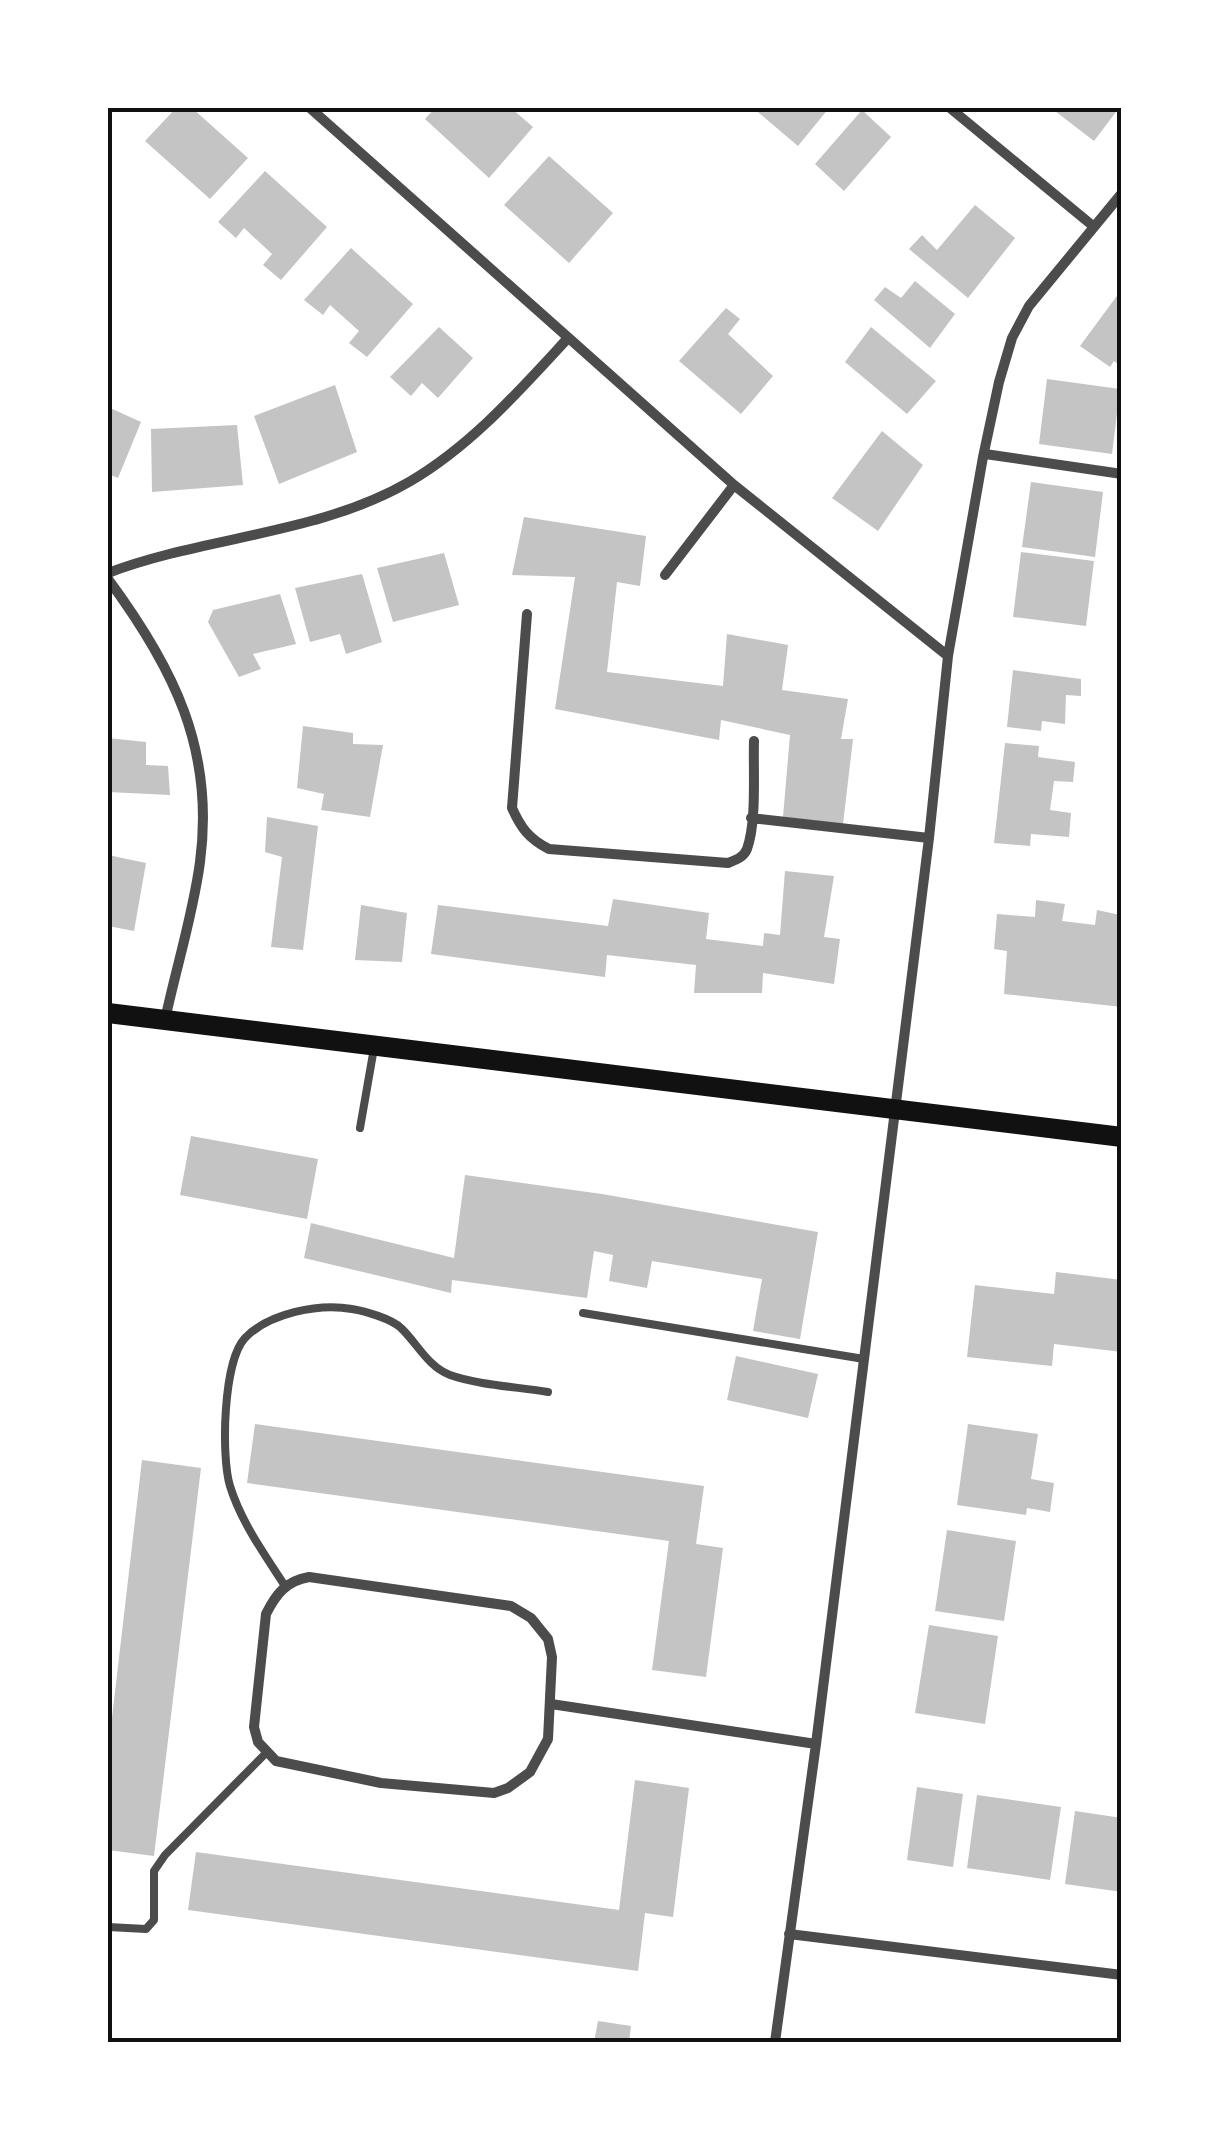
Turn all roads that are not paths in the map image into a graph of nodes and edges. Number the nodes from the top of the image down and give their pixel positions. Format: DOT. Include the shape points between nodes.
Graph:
graph roads {
  1 [pos="310,108"];
  2 [pos="950,108"];
  3 [pos="1122,192"];
  4 [pos="1092,226"];
  5 [pos="568,338"];
  6 [pos="984,454"];
  7 [pos="1122,474"];
  8 [pos="734,485"];
  9 [pos="108,576"];
  10 [pos="664,576"];
  11 [pos="527,614"];
  12 [pos="948,656"];
  13 [pos="754,741"];
  14 [pos="751,818"];
  15 [pos="929,838"];
  16 [pos="108,1013"];
  17 [pos="165,1020"];
  18 [pos="374,1046"];
  19 [pos="895,1110"];
  20 [pos="360,1128"];
  21 [pos="1122,1138"];
  22 [pos="583,1314"];
  23 [pos="864,1359"];
  24 [pos="548,1392"];
  25 [pos="285,1586"];
  26 [pos="551,1704"];
  27 [pos="816,1744"];
  28 [pos="266,1753"];
  29 [pos="108,1927"];
  30 [pos="789,1934"];
  31 [pos="1122,1975"];
  32 [pos="775,2042"];
  1 -- 5 [label="street"];
  2 -- 4 [label="street"];
  3 -- 4 [label="street"];
  4 -- 6 [label="street" via="1012,338"];
  5 -- 8 [label="street"];
  5 -- 9 [label="street" via="509,402 407,483 326,516 143,559"];
  6 -- 7 [label="street"];
  6 -- 12 [label="street"];
  8 -- 10 [label="street"];
  8 -- 12 [label="street"];
  9 -- 17 [label="street" via="174,680 193,735 203,802 200,863"];
  11 -- 14 [label="street" via="512,808 532,840 549,849 728,863 747,850"];
  12 -- 15 [label="street"];
  13 -- 14 [label="street"];
  14 -- 15 [label="street"];
  15 -- 19 [label="street"];
  16 -- 17 [label="main road"];
  17 -- 18 [label="main road"];
  18 -- 19 [label="main road"];
  18 -- 20 [label="lane"];
  19 -- 21 [label="main road"];
  19 -- 23 [label="street"];
  22 -- 23 [label="lane"];
  23 -- 27 [label="street"];
  24 -- 25 [label="lane" via="448,1374 398,1324 352,1309 304,1309 243,1340 232,1368 224,1448 229,1485"];
  25 -- 26 [label="street" via="309,1577 522,1610 548,1638"];
  25 -- 28 [label="street" via="266,1614 258,1667 254,1727"];
  26 -- 27 [label="street"];
  26 -- 28 [label="street" via="541,1755 530,1772 494,1793 381,1783 285,1765"];
  27 -- 30 [label="street"];
  28 -- 29 [label="lane" via="164,1854 154,1871 154,1920 146,1930"];
  30 -- 31 [label="street"];
  30 -- 32 [label="street"];
}
